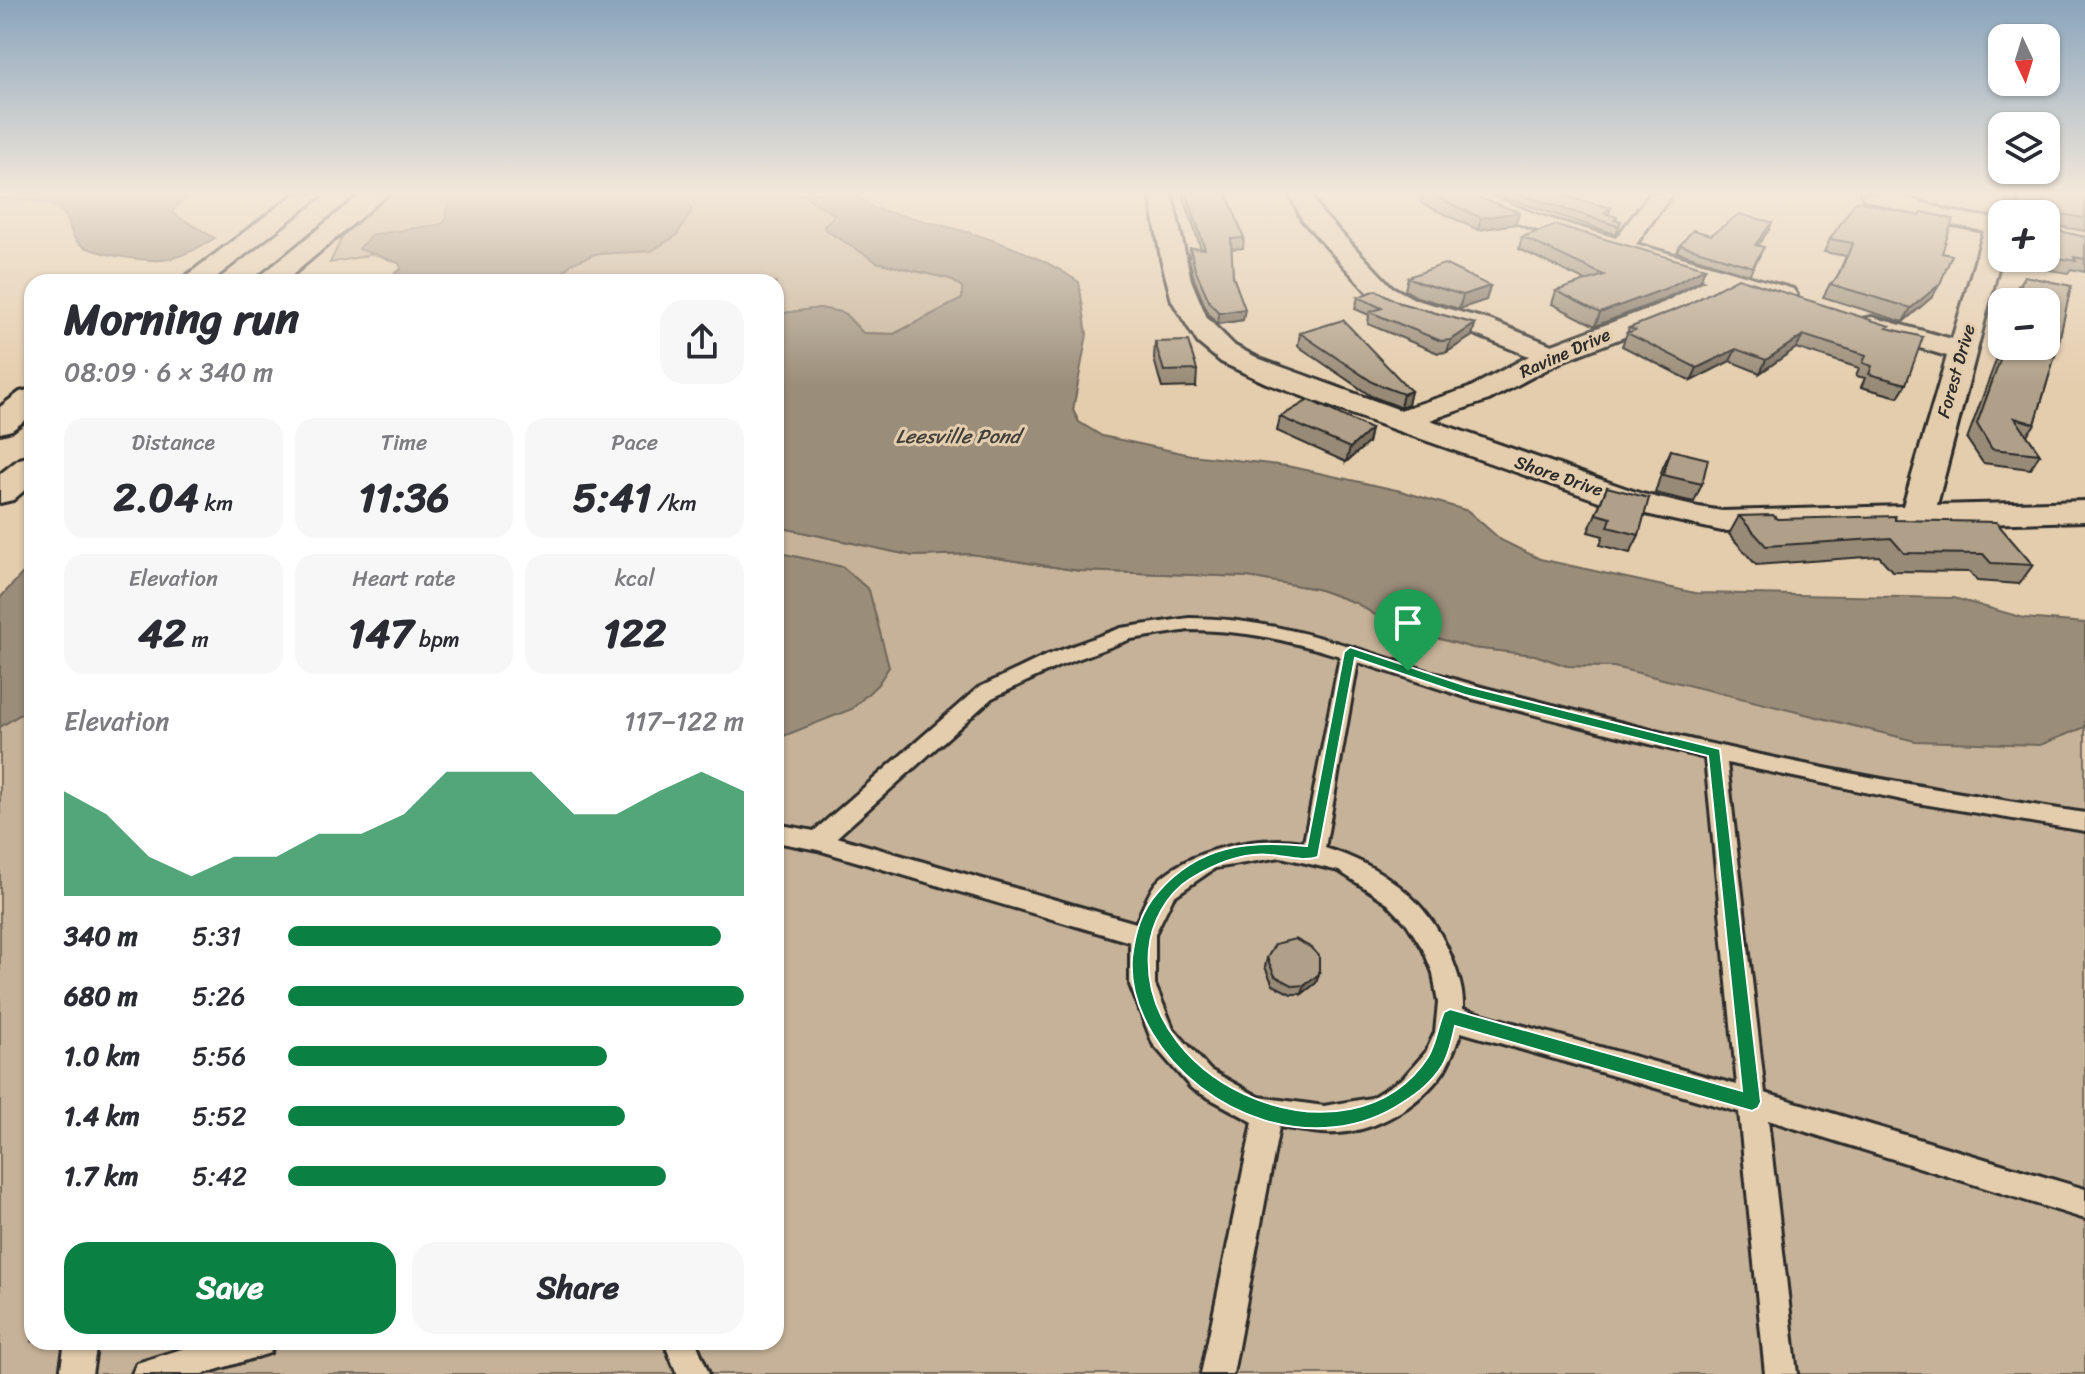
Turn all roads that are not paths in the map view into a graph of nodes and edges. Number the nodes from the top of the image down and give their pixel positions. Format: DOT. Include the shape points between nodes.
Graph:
graph roads {
  1 [pos="224,258"];
  2 [pos="297,258"];
  3 [pos="1174,258"];
  4 [pos="1350,258"];
  5 [pos="1660,258"];
  6 [pos="1988,266"];
  7 [pos="203,274"];
  8 [pos="277,274"];
  9 [pos="1730,278"];
  10 [pos="1814,304"];
  11 [pos="1845,315"];
  12 [pos="1962,351"];
  13 [pos="1552,355"];
  14 [pos="24,405"];
  15 [pos="1398,421"];
  16 [pos="0,423"];
  17 [pos="24,473"];
  18 [pos="0,492"];
  19 [pos="2085,511"];
  20 [pos="1917,515"];
  21 [pos="1350,652"];
  22 [pos="1715,753"];
  23 [pos="2085,822"];
  24 [pos="784,835"];
  25 [pos="818,841"];
  26 [pos="1313,853"];
  27 [pos="1143,935"];
  28 [pos="1450,1017"];
  29 [pos="1752,1102"];
  30 [pos="1268,1114"];
  31 [pos="2085,1204"];
  32 [pos="80,1350"];
  33 [pos="231,1350"];
  34 [pos="683,1350"];
  35 [pos="76,1374"];
  36 [pos="148,1374"];
  37 [pos="693,1374"];
  38 [pos="1217,1374"];
  39 [pos="1781,1374"];
  1 -- 7 [label="highway"];
  2 -- 8 [label="highway"];
  3 -- 15 [label="street, Shore Drive" via="1192,321 1228,354"];
  4 -- 13 [label="street" via="1383,293 1407,306 1479,326"];
  5 -- 9 [label="street"];
  6 -- 12 [label="street, Forest Drive"];
  9 -- 10 [label="street"];
  9 -- 13 [label="street, Ravine Drive" via="1672,309"];
  11 -- 12 [label="street"];
  12 -- 20 [label="street, Forest Drive"];
  13 -- 15 [label="street, Ravine Drive" via="1479,394"];
  14 -- 16 [label="highway"];
  15 -- 20 [label="street, Shore Drive" via="1631,501 1693,516 1722,521"];
  17 -- 18 [label="highway"];
  19 -- 20 [label="street, Shore Drive"];
  21 -- 22 [label="lane" via="1465,690"];
  21 -- 25 [label="lane" via="1234,624 1128,633 985,693"];
  21 -- 26 [label="lane"];
  22 -- 23 [label="lane" via="1917,795"];
  22 -- 29 [label="lane"];
  24 -- 25 [label="lane"];
  25 -- 27 [label="lane"];
  26 -- 27 [label="lane" via="1265,848 1206,861 1161,897"];
  26 -- 28 [label="lane" via="1368,875 1414,913 1443,962"];
  27 -- 30 [label="lane" via="1141,986 1163,1038 1208,1085"];
  28 -- 29 [label="lane"];
  28 -- 30 [label="lane" via="1436,1060 1392,1103 1342,1119"];
  29 -- 31 [label="lane"];
  29 -- 39 [label="lane"];
  30 -- 38 [label="lane"];
  32 -- 35 [label="lane"];
  33 -- 36 [label="lane"];
  34 -- 37 [label="lane"];
}
